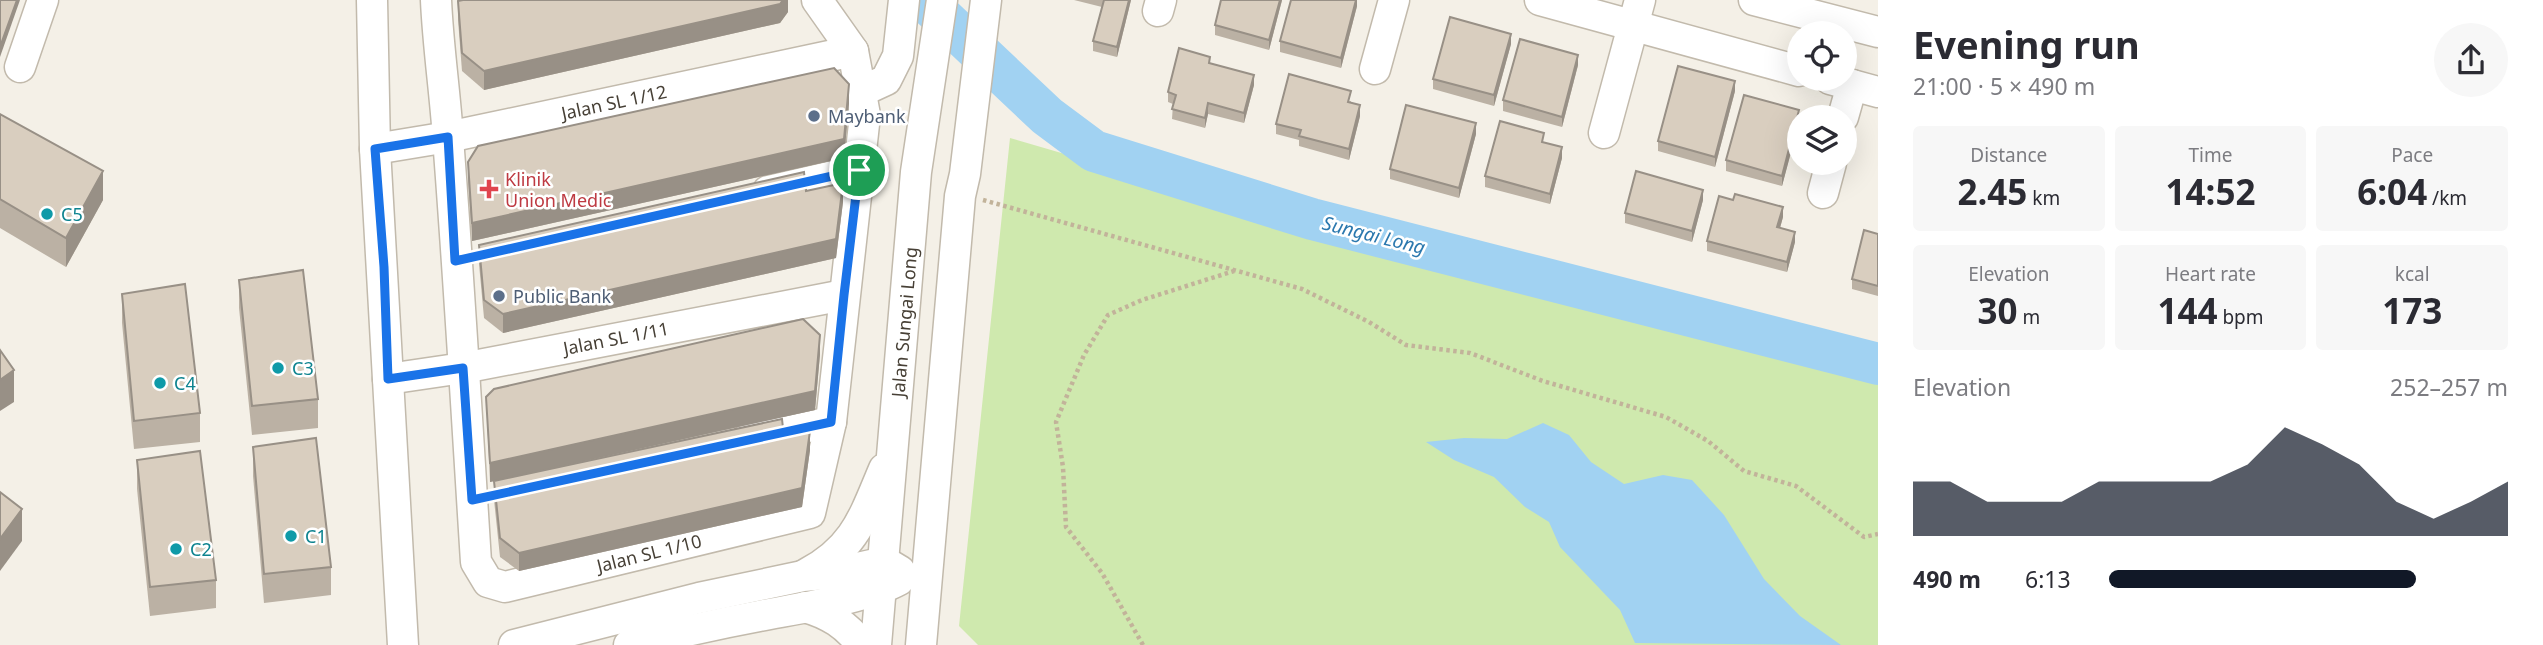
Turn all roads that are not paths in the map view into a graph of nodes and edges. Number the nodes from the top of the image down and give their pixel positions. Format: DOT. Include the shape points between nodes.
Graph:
graph roads {
  1 [pos="43,0"];
  2 [pos="372,0"];
  3 [pos="817,0"];
  4 [pos="986,0"];
  5 [pos="1394,0"];
  6 [pos="1540,0"];
  7 [pos="1754,0"];
  8 [pos="903,4"];
  9 [pos="940,9"];
  10 [pos="445,12"];
  11 [pos="1637,13"];
  12 [pos="1878,32"];
  13 [pos="853,51"];
  14 [pos="20,66"];
  15 [pos="1787,67"];
  16 [pos="1375,69"];
  17 [pos="860,92"];
  18 [pos="1604,133"];
  19 [pos="448,137"];
  20 [pos="375,149"];
  21 [pos="859,170"];
  22 [pos="1828,175"];
  23 [pos="1823,193"];
  24 [pos="738,198"];
  25 [pos="844,295"];
  26 [pos="463,368"];
  27 [pos="388,379"];
  28 [pos="831,422"];
  29 [pos="895,444"];
  30 [pos="725,445"];
  31 [pos="803,576"];
  32 [pos="905,576"];
  33 [pos="805,607"];
  34 [pos="403,645"];
  35 [pos="514,645"];
  36 [pos="629,645"];
  37 [pos="862,645"];
  38 [pos="876,645"];
  39 [pos="921,645"];
  1 -- 14 [label="street"];
  2 -- 20 [label="street"];
  3 -- 13 [label="street"];
  4 -- 32 [label="street, Jalan Sungai Long"];
  5 -- 16 [label="street"];
  6 -- 11 [label="street"];
  7 -- 12 [label="street"];
  8 -- 17 [label="street" via="898,55 886,80"];
  9 -- 29 [label="street, Jalan Sungai Long" via="916,172"];
  10 -- 19 [label="street"];
  11 -- 15 [label="street"];
  11 -- 18 [label="street"];
  13 -- 17 [label="street"];
  13 -- 19 [label="street, Jalan SL 1/12"];
  17 -- 21 [label="street" via="865,115"];
  19 -- 20 [label="street, Jalan SL 1/12"];
  19 -- 26 [label="street" via="468,258"];
  20 -- 27 [label="street"];
  21 -- 24 [label="street"];
  21 -- 25 [label="street"];
  22 -- 23 [label="street"];
  25 -- 26 [label="street, Jalan SL 1/11"];
  25 -- 28 [label="street"];
  26 -- 27 [label="street, Jalan SL 1/11"];
  26 -- 28 [label="street, Jalan SL 1/10" via="485,497 476,562 488,582 505,587 810,513"];
  27 -- 34 [label="street"];
  28 -- 30 [label="street"];
  29 -- 31 [label="street" via="856,532 829,563"];
  29 -- 32 [label="street, Jalan Sungai Long"];
  31 -- 32 [label="street"];
  31 -- 35 [label="street"];
  32 -- 33 [label="street"];
  32 -- 38 [label="street, Jalan Sungai Long"];
  32 -- 39 [label="street, Jalan Sungai Long"];
  33 -- 36 [label="street"];
  33 -- 37 [label="street" via="826,613"];
}
